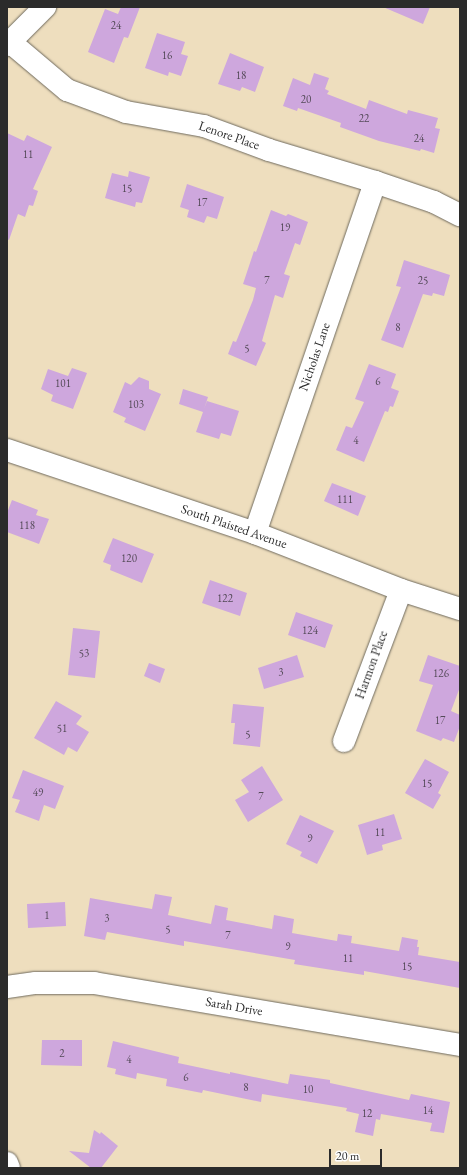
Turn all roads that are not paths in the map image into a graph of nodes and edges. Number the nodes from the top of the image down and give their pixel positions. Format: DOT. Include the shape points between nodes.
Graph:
graph roads {
  1 [pos="45,7"];
  2 [pos="9,43"];
  3 [pos="375,182"];
  4 [pos="460,215"];
  5 [pos="7,450"];
  6 [pos="255,532"];
  7 [pos="400,590"];
  8 [pos="460,609"];
  9 [pos="344,741"];
  10 [pos="7,987"];
  11 [pos="460,1045"];
  12 [pos="7,1163"];
  13 [pos="9,1168"];
  1 -- 2 [label="street"];
  2 -- 3 [label="street, Lenore Place" via="67,90 126,112 204,126 269,150"];
  3 -- 4 [label="street, Lenore Place" via="434,202"];
  3 -- 6 [label="street, Nicholas Lane"];
  5 -- 6 [label="street, South Plaisted Avenue"];
  6 -- 7 [label="street, South Plaisted Avenue"];
  7 -- 8 [label="street, South Plaisted Avenue"];
  7 -- 9 [label="street, Harmon Place"];
  10 -- 11 [label="street, Sarah Drive" via="36,983 94,983"];
  12 -- 13 [label="street"];
}
